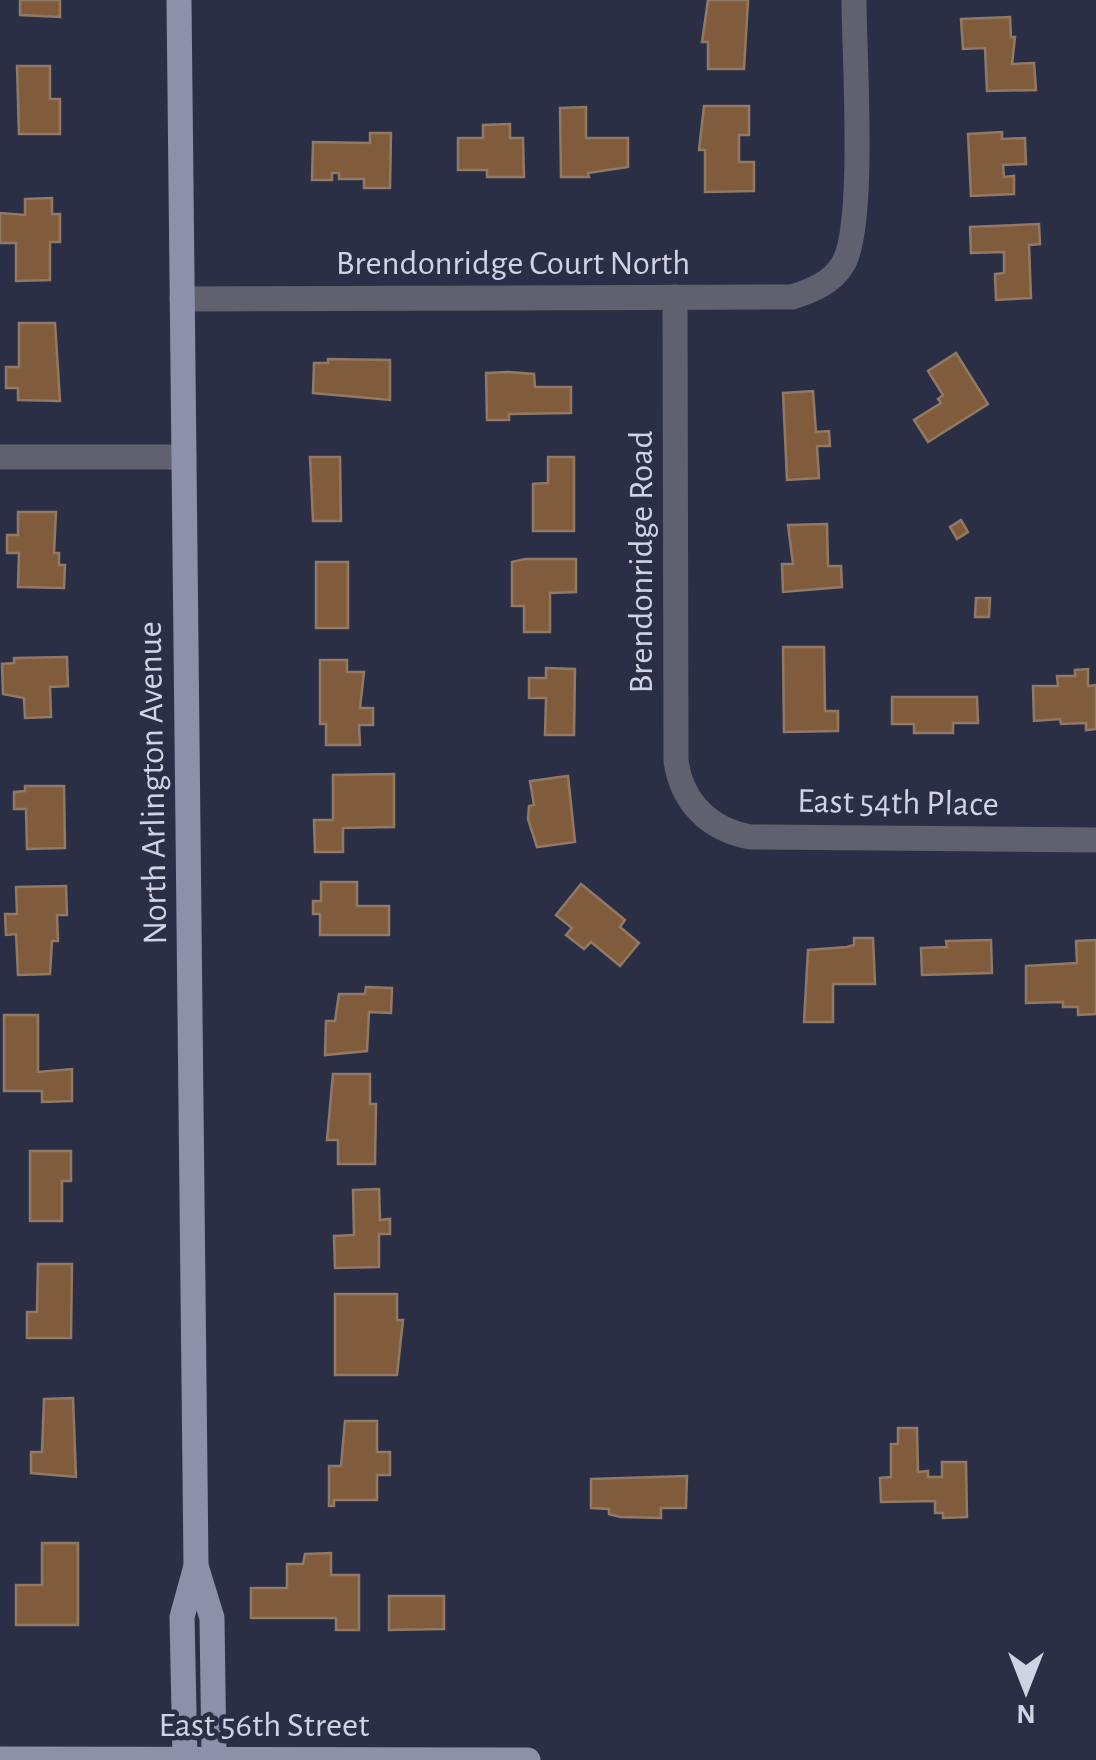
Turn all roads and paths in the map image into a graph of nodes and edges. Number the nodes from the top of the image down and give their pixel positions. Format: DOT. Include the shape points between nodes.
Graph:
graph roads {
  1 [pos="178,0"];
  2 [pos="854,0"];
  3 [pos="675,298"];
  4 [pos="182,300"];
  5 [pos="0,457"];
  6 [pos="184,457"];
  7 [pos="705,818"];
  8 [pos="1096,840"];
  9 [pos="196,1566"];
  10 [pos="0,1760"];
  11 [pos="185,1760"];
  12 [pos="214,1760"];
  13 [pos="528,1760"];
  1 -- 4 [label="main road, North Arlington Avenue"];
  2 -- 3 [label="street, Brendonridge Court North" via="854,232 838,272 792,297"];
  3 -- 4 [label="street, Brendonridge Court North"];
  3 -- 7 [label="street, Brendonridge Road" via="676,761 685,792"];
  4 -- 6 [label="main road, North Arlington Avenue"];
  5 -- 6 [label="street"];
  6 -- 9 [label="main road, North Arlington Avenue"];
  7 -- 8 [label="street, East 54th Place" via="752,837"];
  9 -- 11 [label="main road, North Arlington Avenue" via="182,1617"];
  9 -- 12 [label="main road, North Arlington Avenue" via="212,1618"];
  10 -- 11 [label="main road, East 56th Street"];
  11 -- 12 [label="main road, East 56th Street"];
  12 -- 13 [label="main road, East 56th Street"];
}
